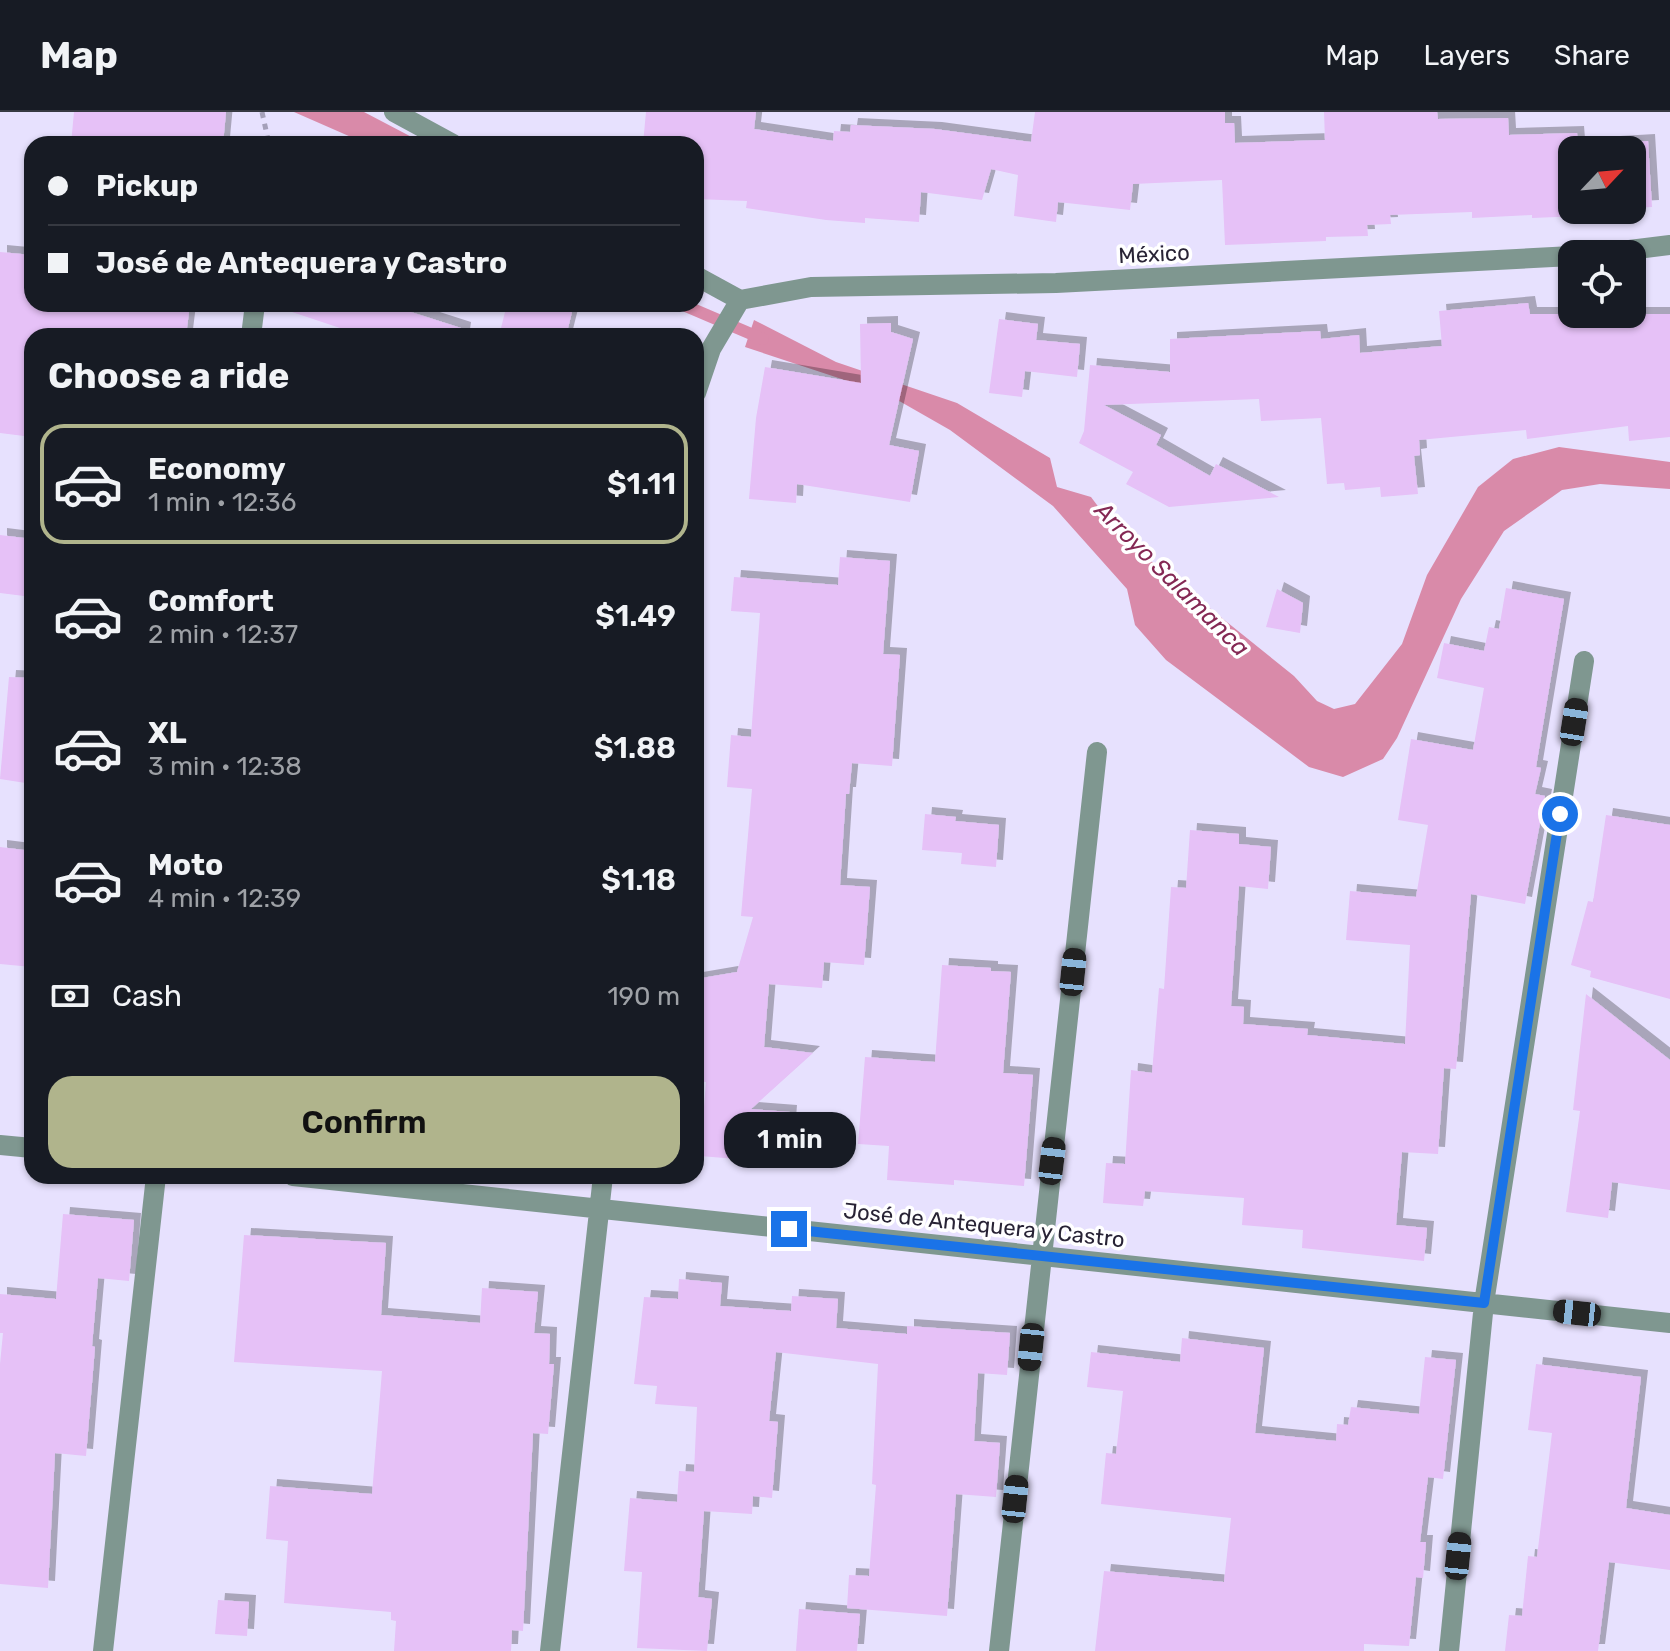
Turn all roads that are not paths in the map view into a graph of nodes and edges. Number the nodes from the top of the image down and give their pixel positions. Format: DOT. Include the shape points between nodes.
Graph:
graph roads {
  1 [pos="394,112"];
  2 [pos="438,136"];
  3 [pos="1670,245"];
  4 [pos="1646,248"];
  5 [pos="1558,257"];
  6 [pos="704,282"];
  7 [pos="736,307"];
  8 [pos="704,370"];
  9 [pos="1584,661"];
  10 [pos="1097,752"];
  11 [pos="0,1145"];
  12 [pos="24,1147"];
  13 [pos="155,1184"];
  14 [pos="367,1184"];
  15 [pos="602,1184"];
  16 [pos="600,1209"];
  17 [pos="1041,1255"];
  18 [pos="1484,1303"];
  19 [pos="1670,1323"];
  20 [pos="103,1651"];
  21 [pos="550,1651"];
  22 [pos="999,1651"];
  23 [pos="1449,1651"];
  1 -- 2 [label="street"];
  3 -- 4 [label="street"];
  5 -- 7 [label="street, México" via="1056,283 811,287 771,292"];
  6 -- 7 [label="street"];
  7 -- 8 [label="street"];
  9 -- 18 [label="street"];
  10 -- 17 [label="street"];
  11 -- 12 [label="street"];
  13 -- 20 [label="street"];
  14 -- 16 [label="street, José de Antequera y Castro"];
  15 -- 16 [label="street"];
  16 -- 17 [label="street, José de Antequera y Castro"];
  16 -- 21 [label="street"];
  17 -- 18 [label="street, José de Antequera y Castro"];
  17 -- 22 [label="street"];
  18 -- 19 [label="street, José de Antequera y Castro"];
  18 -- 23 [label="street"];
}
